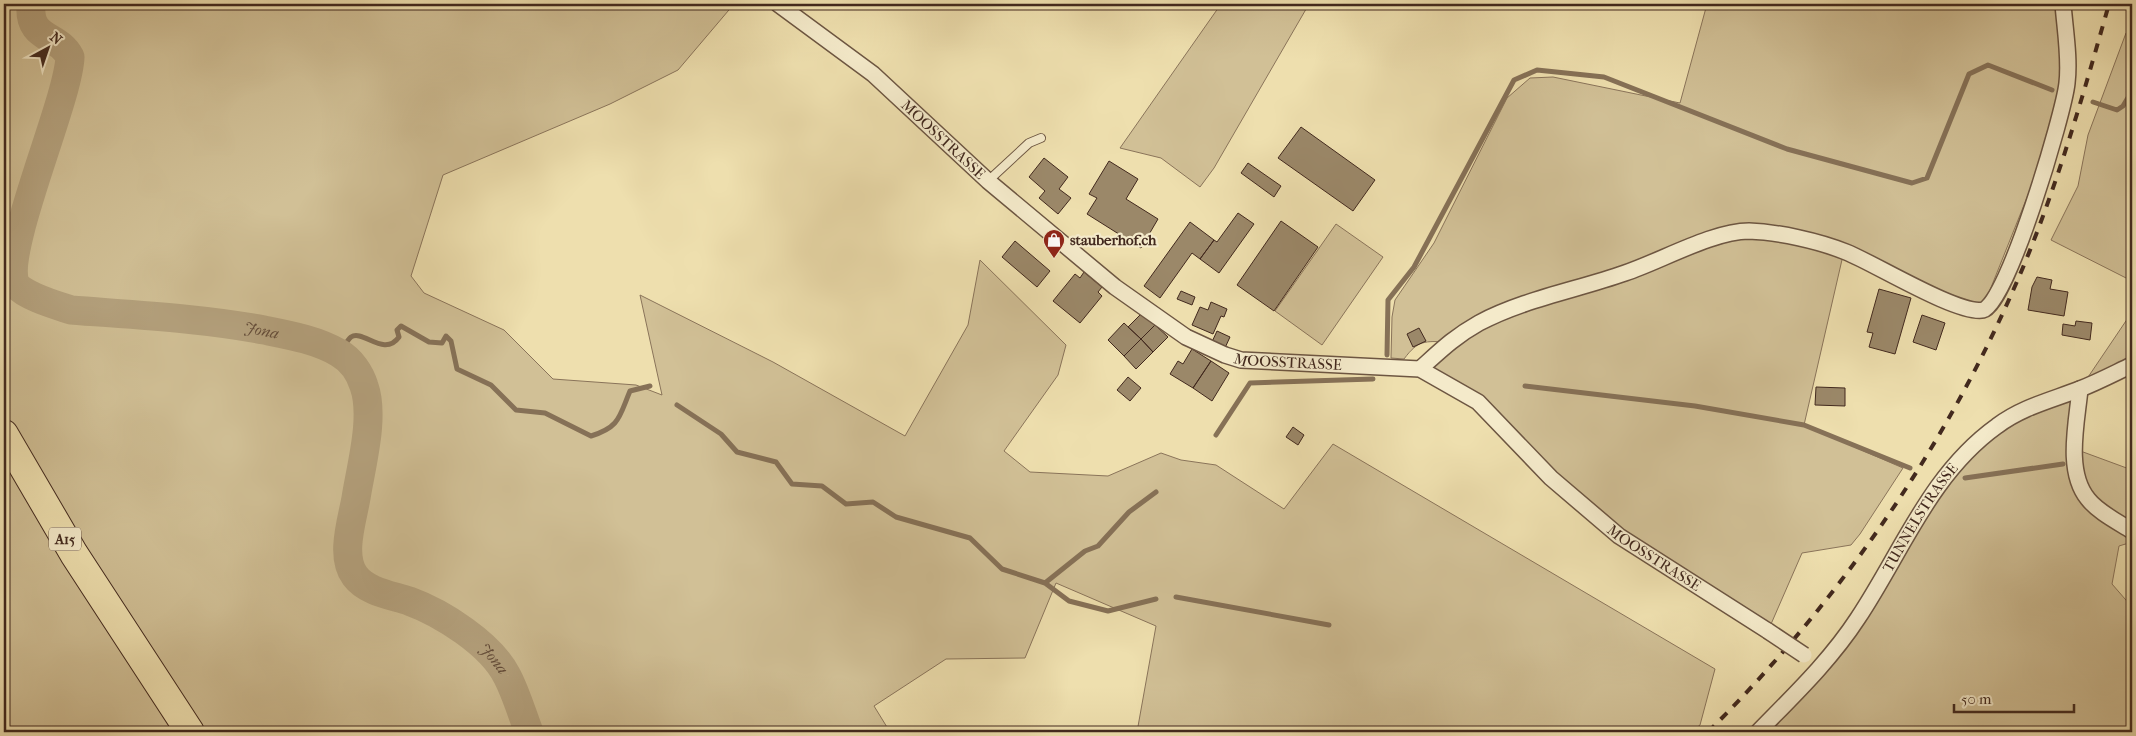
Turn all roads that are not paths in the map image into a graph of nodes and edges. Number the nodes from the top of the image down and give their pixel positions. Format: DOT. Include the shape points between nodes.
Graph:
graph roads {
  1 [pos="778,4"];
  2 [pos="2063,4"];
  3 [pos="1041,138"];
  4 [pos="988,181"];
  5 [pos="2132,365"];
  6 [pos="1420,369"];
  7 [pos="2080,389"];
  8 [pos="4,434"];
  9 [pos="2132,531"];
  10 [pos="1819,669"];
  11 [pos="190,732"];
  12 [pos="1758,732"];
  1 -- 4 [label="street, MOOSSTRASSE" via="874,74"];
  2 -- 6 [label="street" via="2067,83 2058,126 2027,225 1988,308 1970,309 1936,297 1844,251 1783,235 1748,231 1720,237 1626,273 1528,303 1480,322 1448,342"];
  3 -- 4 [label="lane" via="1029,143"];
  4 -- 6 [label="street, MOOSSTRASSE" via="1115,286 1186,338 1225,355 1241,360"];
  5 -- 7 [label="street, TUNNELSTRASSE"];
  6 -- 10 [label="street, MOOSSTRASSE, bridge" via="1478,402 1551,478 1619,536 1768,631"];
  7 -- 9 [label="street" via="2075,449 2077,478 2088,500"];
  7 -- 10 [label="street, TUNNELSTRASSE" via="2039,403 1998,425 1955,463 1918,515 1858,619"];
  8 -- 11 [label="highway, A15" via="74,554"];
  10 -- 12 [label="street, TUNNELSTRASSE"];
}
